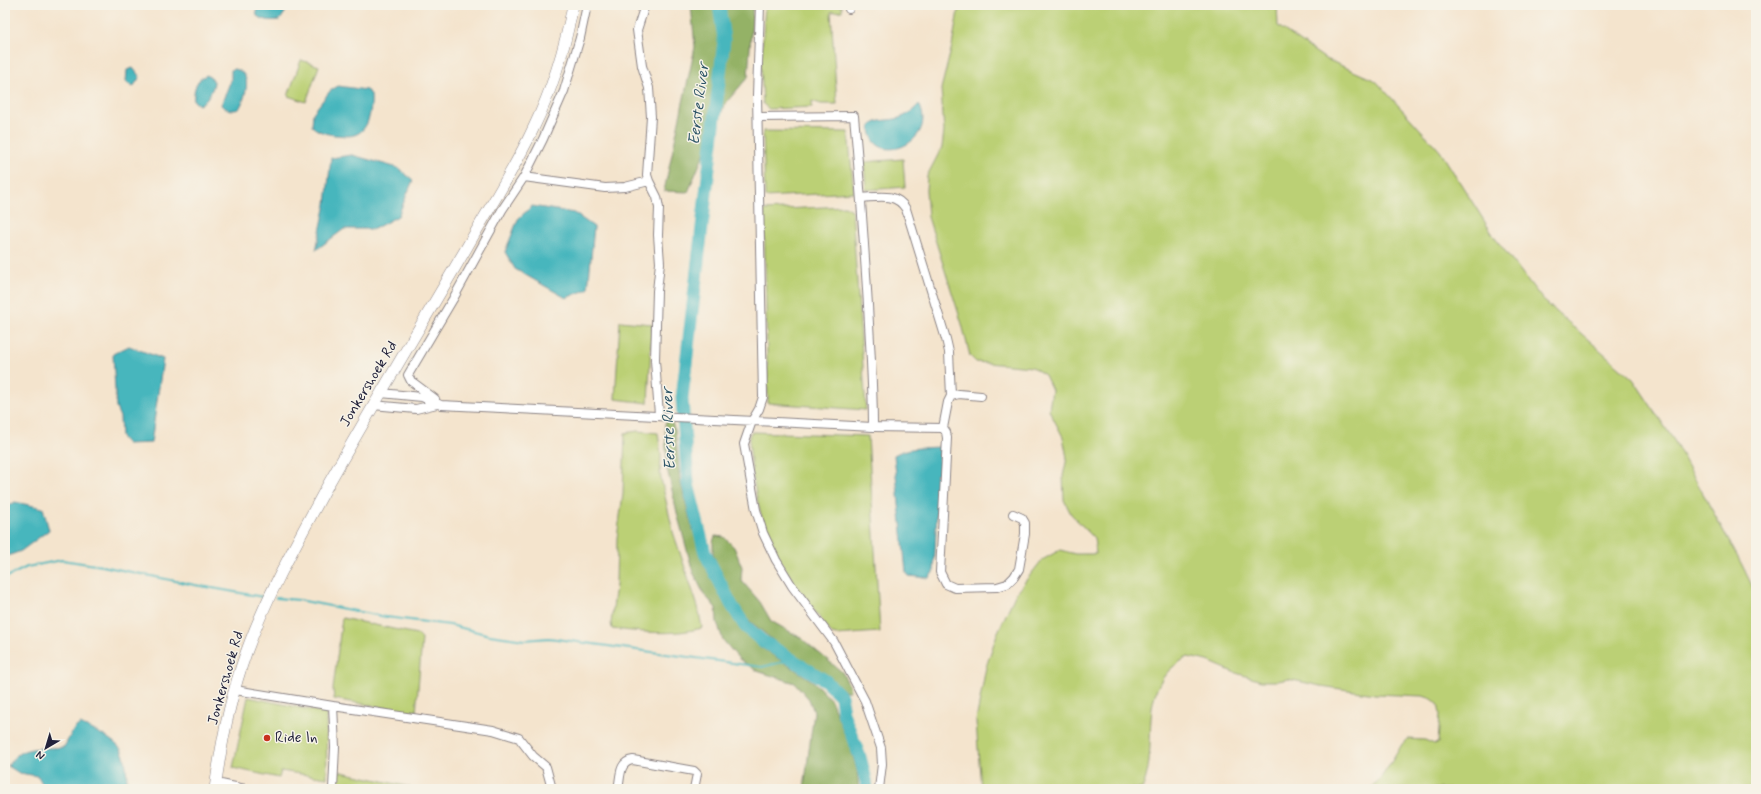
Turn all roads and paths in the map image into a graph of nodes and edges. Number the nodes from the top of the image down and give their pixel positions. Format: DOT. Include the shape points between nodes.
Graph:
graph roads {
  1 [pos="573,5"];
  2 [pos="587,5"];
  3 [pos="645,5"];
  4 [pos="760,5"];
  5 [pos="758,117"];
  6 [pos="524,177"];
  7 [pos="648,181"];
  8 [pos="861,198"];
  9 [pos="381,393"];
  10 [pos="951,396"];
  11 [pos="981,396"];
  12 [pos="373,405"];
  13 [pos="439,405"];
  14 [pos="659,415"];
  15 [pos="752,421"];
  16 [pos="872,427"];
  17 [pos="943,428"];
  18 [pos="1013,514"];
  19 [pos="235,690"];
  20 [pos="333,706"];
  21 [pos="216,786"];
  22 [pos="245,789"];
  23 [pos="333,789"];
  24 [pos="552,789"];
  25 [pos="618,789"];
  26 [pos="694,789"];
  27 [pos="879,789"];
  1 -- 9 [label="street, Jonkershoek Rd" via="554,79 533,130"];
  2 -- 6 [label="street" via="564,91"];
  3 -- 7 [label="street" via="637,30 652,117"];
  4 -- 5 [label="street"];
  5 -- 8 [label="street" via="854,116"];
  5 -- 15 [label="street" via="762,397"];
  6 -- 7 [label="street" via="605,188 625,187"];
  6 -- 13 [label="street" via="502,210 408,375 411,381 432,395"];
  7 -- 14 [label="street" via="657,196 659,208 660,262 655,360"];
  8 -- 10 [label="street" via="891,196 900,200 906,208 946,339"];
  8 -- 16 [label="street" via="873,395"];
  9 -- 12 [label="street, Jonkershoek Rd"];
  9 -- 13 [label="street" via="422,397"];
  10 -- 11 [label="street"];
  10 -- 17 [label="street"];
  12 -- 13 [label="street" via="416,409"];
  12 -- 19 [label="street, Jonkershoek Rd" via="295,544 246,652"];
  13 -- 14 [label="street"];
  14 -- 15 [label="street"];
  15 -- 16 [label="street"];
  15 -- 27 [label="street" via="745,438 745,450 751,491 763,533 792,586 834,642 865,701 881,748"];
  16 -- 17 [label="street"];
  17 -- 18 [label="street" via="947,438 940,572 946,584 955,588 997,587 1008,584 1018,569 1025,526 1022,518"];
  19 -- 20 [label="street"];
  19 -- 21 [label="street, Jonkershoek Rd"];
  20 -- 23 [label="street"];
  20 -- 24 [label="street" via="511,734 519,738 533,756 546,767"];
  21 -- 22 [label="street"];
  25 -- 26 [label="street" via="624,764 632,760 694,771 697,774"];
}
